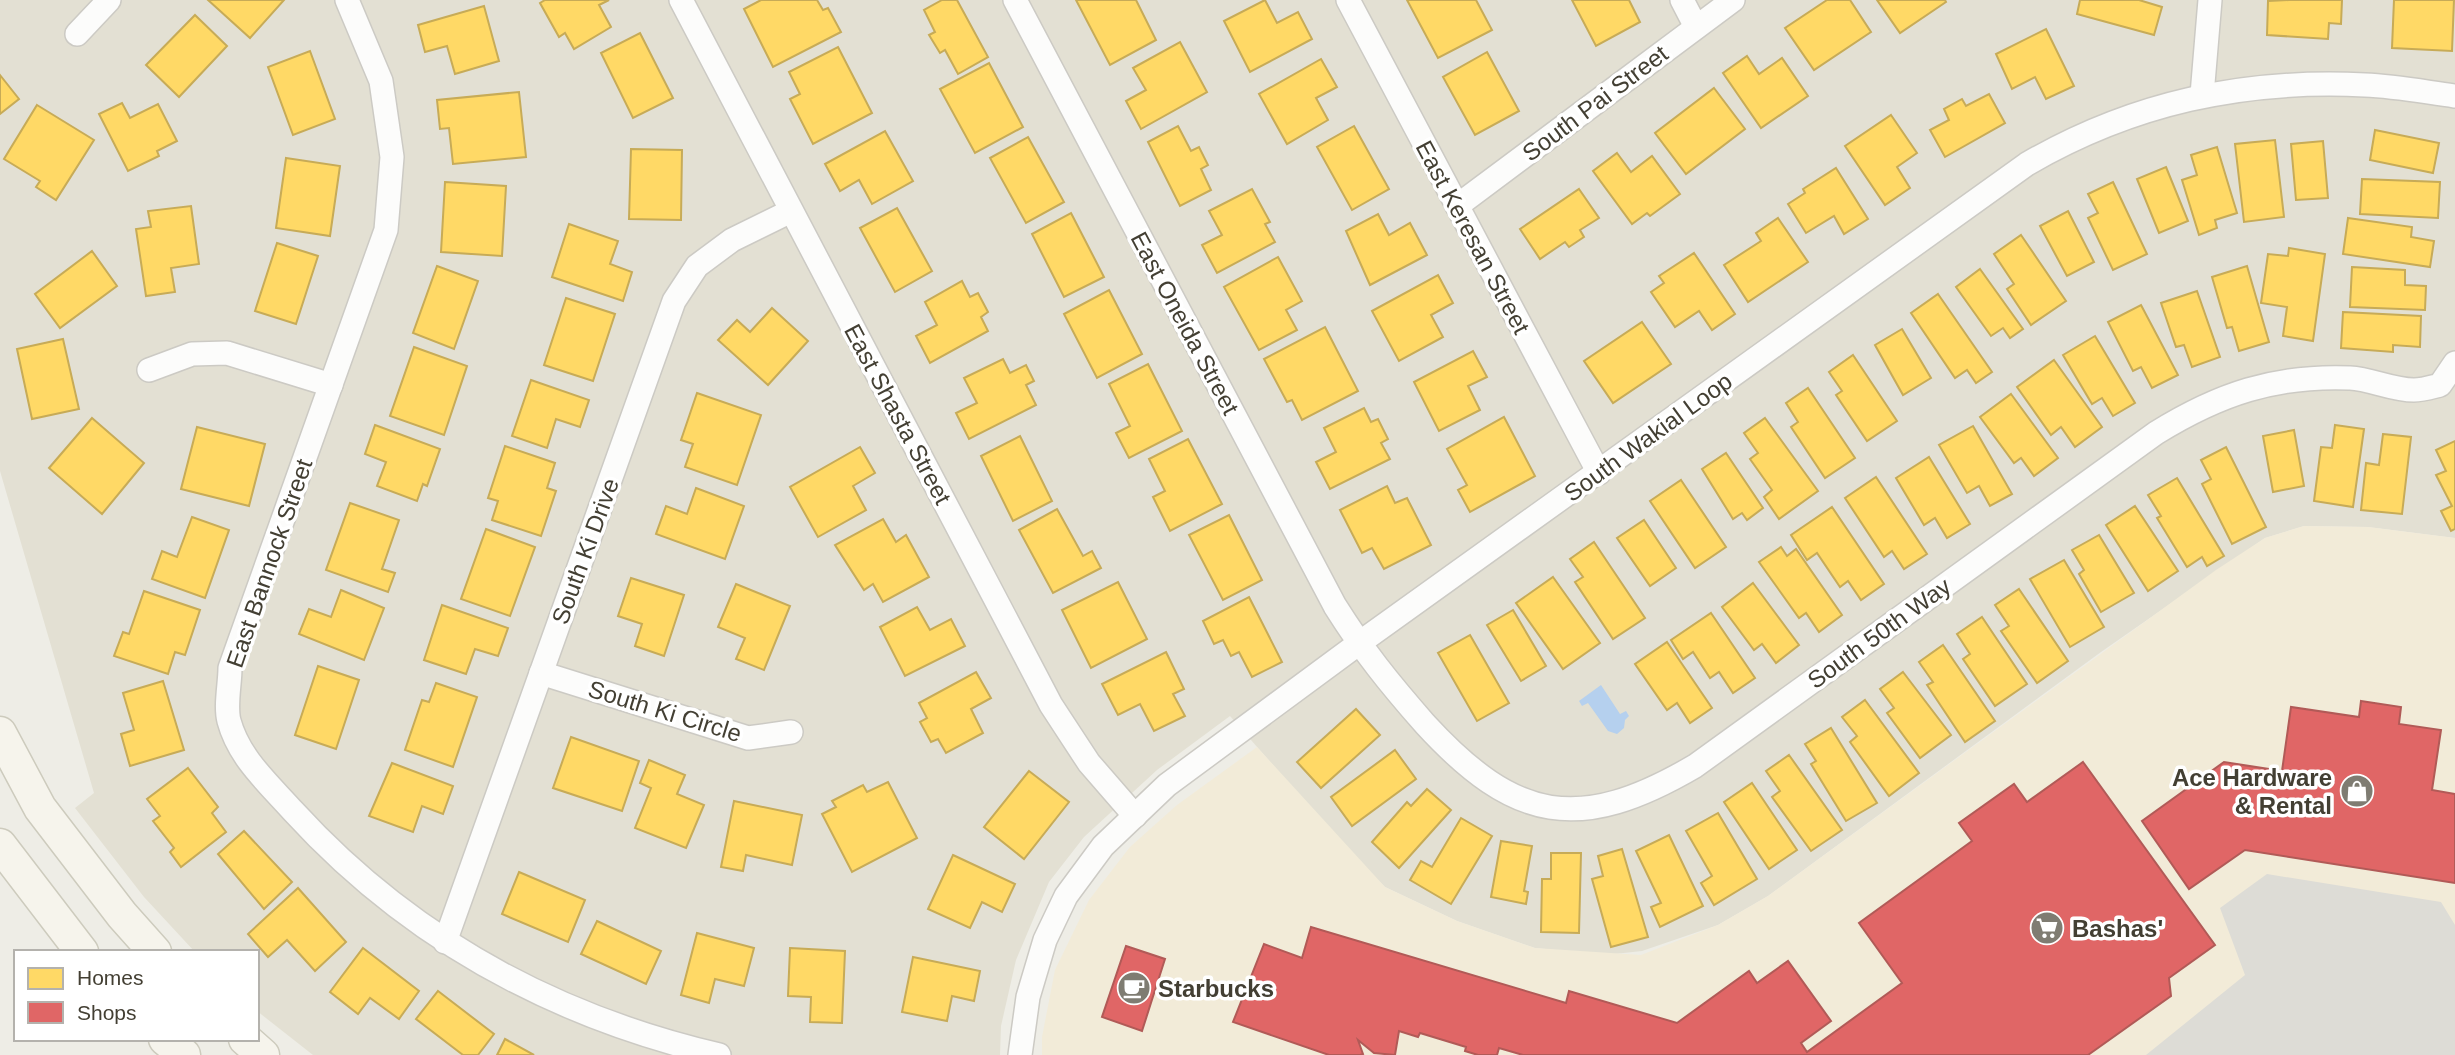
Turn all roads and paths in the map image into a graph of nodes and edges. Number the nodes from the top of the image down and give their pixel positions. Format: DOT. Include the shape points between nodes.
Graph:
graph roads {
  1 [pos="109,0"];
  2 [pos="347,0"];
  3 [pos="681,0"];
  4 [pos="1015,0"];
  5 [pos="1348,0"];
  6 [pos="1682,0"];
  7 [pos="1733,0"];
  8 [pos="2210,0"];
  9 [pos="1696,27"];
  10 [pos="77,34"];
  11 [pos="2202,95"];
  12 [pos="2455,96"];
  13 [pos="1457,206"];
  14 [pos="791,211"];
  15 [pos="2455,363"];
  16 [pos="149,370"];
  17 [pos="331,385"];
  18 [pos="1599,473"];
  19 [pos="1358,644"];
  20 [pos="541,673"];
  21 [pos="791,733"];
  22 [pos="5,754"];
  23 [pos="1135,816"];
  24 [pos="0,845"];
  25 [pos="445,942"];
  26 [pos="80,950"];
  27 [pos="153,950"];
  28 [pos="168,1041"];
  29 [pos="247,1041"];
  30 [pos="184,1055"];
  31 [pos="263,1055"];
  32 [pos="719,1055"];
  33 [pos="1020,1055"];
  1 -- 10 [label="street"];
  2 -- 17 [label="street, East Bannock Street" via="381,80 392,157 386,230"];
  3 -- 14 [label="street, East Shasta Street"];
  4 -- 19 [label="street, East Oneida Street"];
  5 -- 13 [label="street, East Keresan Street"];
  6 -- 9 [label="street"];
  7 -- 9 [label="street, South Pai Street"];
  8 -- 11 [label="street"];
  9 -- 13 [label="street, South Pai Street"];
  11 -- 12 [label="street, South Wakial Loop" via="2309,83"];
  11 -- 18 [label="street, South Wakial Loop" via="2117,120 2065,141 2026,164"];
  13 -- 18 [label="street, East Keresan Street"];
  14 -- 20 [label="street, South Ki Drive" via="732,240 697,266 674,301"];
  14 -- 23 [label="street, East Shasta Street" via="1051,705 1089,763"];
  15 -- 19 [label="street, South 50th Way" via="2440,385 2413,390 2353,378 2300,378 2199,406 1695,766 1652,792 1605,807 1560,809 1524,802 1488,783 1451,752"];
  16 -- 17 [label="street" via="192,354 227,353"];
  17 -- 25 [label="street, East Bannock Street" via="230,668 228,719 246,760 308,827 362,880"];
  18 -- 19 [label="street, South Wakial Loop"];
  19 -- 23 [label="street, South Wakial Loop" via="1167,785"];
  20 -- 21 [label="street, South Ki Circle" via="748,738"];
  20 -- 25 [label="street, South Ki Drive"];
  22 -- 27 [label="main road" via="40,808"];
  23 -- 33 [label="street, South Wakial Loop" via="1103,846 1066,896 1045,940 1028,997"];
  24 -- 26 [label="main road"];
  25 -- 32 [label="street, East Bannock Street" via="537,995 619,1027"];
  28 -- 30 [label="main road"];
  29 -- 31 [label="main road"];
}
